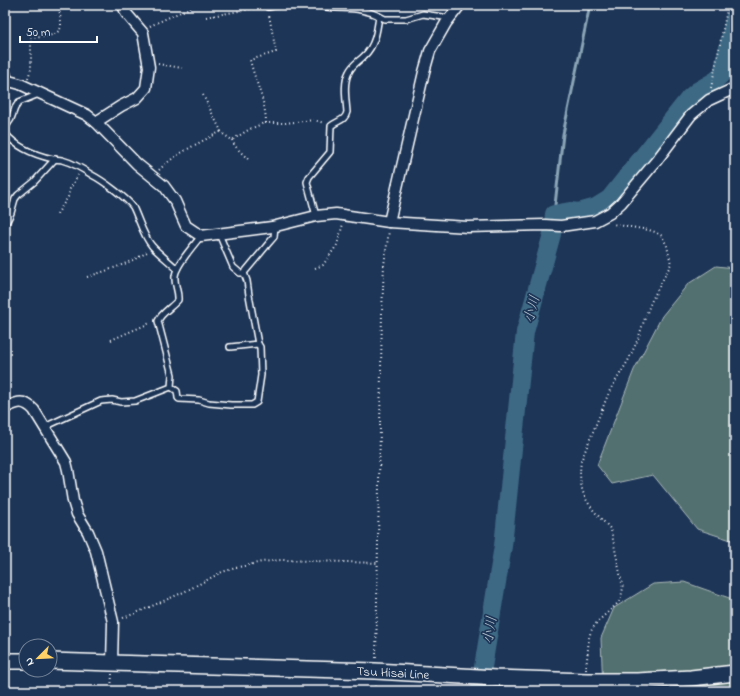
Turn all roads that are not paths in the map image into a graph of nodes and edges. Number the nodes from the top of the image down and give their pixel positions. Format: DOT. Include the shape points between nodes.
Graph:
graph roads {
  1 [pos="123,5"];
  2 [pos="279,5"];
  3 [pos="320,5"];
  4 [pos="460,5"];
  5 [pos="268,7"];
  6 [pos="378,16"];
  7 [pos="449,19"];
  8 [pos="5,58"];
  9 [pos="8,81"];
  10 [pos="735,88"];
  11 [pos="40,94"];
  12 [pos="96,122"];
  13 [pos="5,128"];
  14 [pos="5,133"];
  15 [pos="54,159"];
  16 [pos="316,216"];
  17 [pos="390,222"];
  18 [pos="5,225"];
  19 [pos="275,226"];
  20 [pos="219,234"];
  21 [pos="201,236"];
  22 [pos="177,268"];
  23 [pos="244,273"];
  24 [pos="258,344"];
  25 [pos="230,347"];
  26 [pos="171,387"];
  27 [pos="5,408"];
  28 [pos="45,428"];
  29 [pos="5,661"];
  30 [pos="18,661"];
  31 [pos="58,662"];
  32 [pos="112,663"];
  33 [pos="735,673"];
  1 -- 12 [label="street" via="126,13 143,33 149,67 146,88 137,98"];
  2 -- 5 [label="lane"];
  3 -- 6 [label="lane" via="360,9"];
  4 -- 7 [label="street"];
  6 -- 7 [label="lane" via="385,19 406,19 423,14"];
  6 -- 16 [label="lane" via="372,44 367,53 349,71 346,116 331,126 330,152 307,182"];
  7 -- 17 [label="street" via="430,51"];
  8 -- 9 [label="lane"];
  9 -- 11 [label="street"];
  10 -- 17 [label="street" via="709,100 691,115 621,203 595,221 561,226 468,227"];
  11 -- 12 [label="street" via="87,115"];
  11 -- 13 [label="lane" via="19,102"];
  12 -- 21 [label="street" via="136,164 164,186 175,201 186,226"];
  14 -- 15 [label="lane" via="20,147"];
  15 -- 18 [label="lane" via="15,199"];
  15 -- 22 [label="lane" via="74,164 116,191 132,206 152,246"];
  16 -- 17 [label="street" via="336,214"];
  16 -- 19 [label="street"];
  19 -- 20 [label="street"];
  19 -- 23 [label="lane" via="274,237"];
  20 -- 21 [label="street"];
  20 -- 23 [label="lane" via="233,267"];
  21 -- 22 [label="lane"];
  22 -- 26 [label="lane" via="175,281 178,300 158,319 168,354 172,375"];
  23 -- 24 [label="lane"];
  24 -- 25 [label="lane"];
  24 -- 26 [label="lane" via="261,375 255,404 231,405 179,399 177,392"];
  26 -- 28 [label="lane" via="135,401 101,401"];
  27 -- 28 [label="street" via="16,403 29,405"];
  28 -- 32 [label="street" via="66,462 77,514 96,551 113,622"];
  29 -- 30 [label="main road"];
  31 -- 32 [label="main road, Tsu Hisai Line"];
  32 -- 33 [label="main road, Tsu Hisai Line" via="587,681 645,681"];
}
